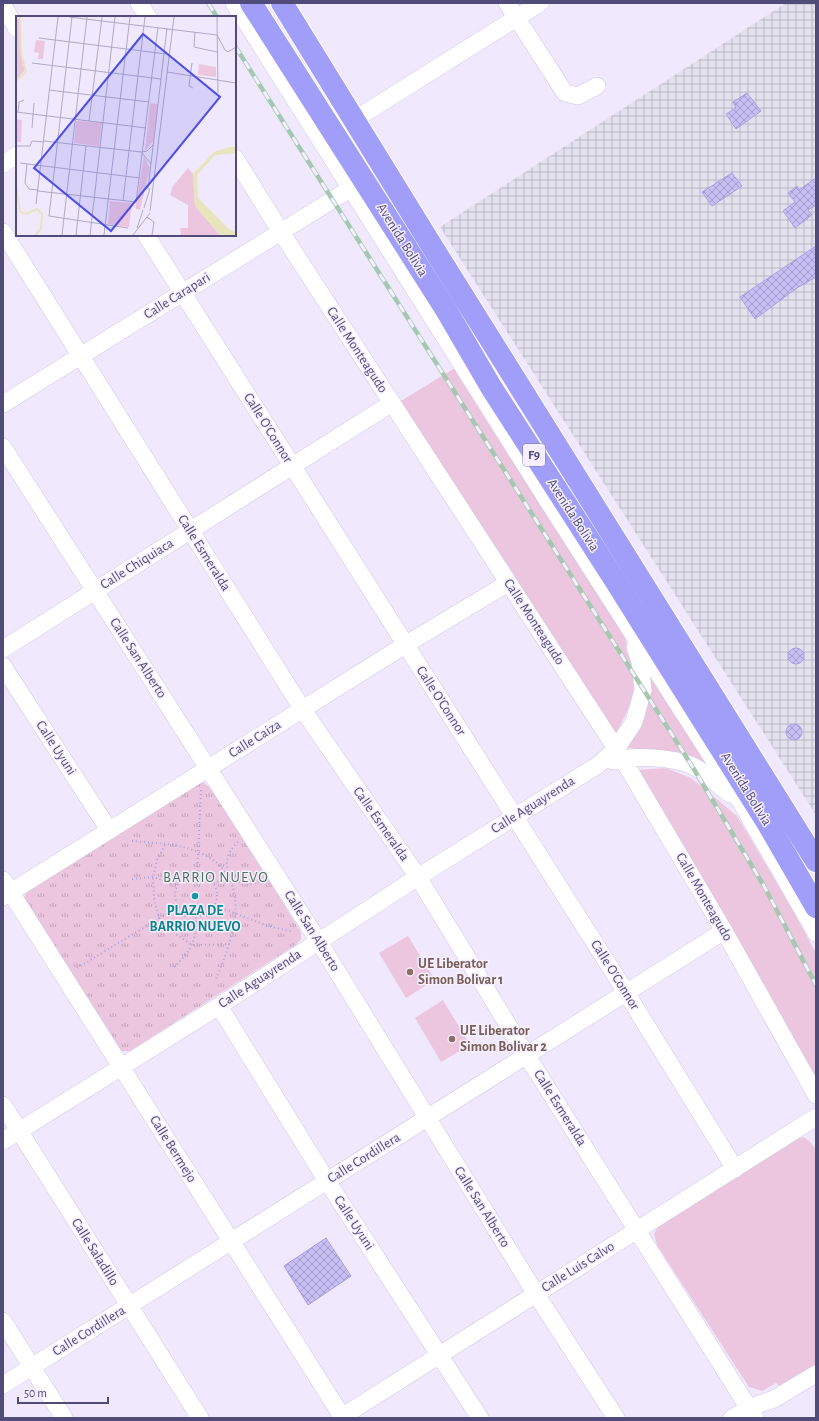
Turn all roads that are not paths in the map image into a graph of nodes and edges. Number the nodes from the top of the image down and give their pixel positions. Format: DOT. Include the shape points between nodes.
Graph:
graph roads {
  1 [pos="139,3"];
  2 [pos="282,3"];
  3 [pos="507,3"];
  4 [pos="540,3"];
  5 [pos="3,6"];
  6 [pos="244,10"];
  7 [pos="147,16"];
  8 [pos="517,18"];
  9 [pos="16,27"];
  10 [pos="597,86"];
  11 [pos="354,120"];
  12 [pos="16,157"];
  13 [pos="236,160"];
  14 [pos="3,164"];
  15 [pos="350,189"];
  16 [pos="3,232"];
  17 [pos="281,232"];
  18 [pos="147,236"];
  19 [pos="182,293"];
  20 [pos="80,356"];
  21 [pos="392,403"];
  22 [pos="3,404"];
  23 [pos="3,447"];
  24 [pos="292,466"];
  25 [pos="190,531"];
  26 [pos="508,583"];
  27 [pos="95,591"];
  28 [pos="626,624"];
  29 [pos="405,645"];
  30 [pos="3,649"];
  31 [pos="3,666"];
  32 [pos="303,710"];
  33 [pos="619,753"];
  34 [pos="208,768"];
  35 [pos="742,804"];
  36 [pos="515,816"];
  37 [pos="768,824"];
  38 [pos="109,830"];
  39 [pos="816,861"];
  40 [pos="418,877"];
  41 [pos="6,890"];
  42 [pos="816,907"];
  43 [pos="724,931"];
  44 [pos="816,933"];
  45 [pos="319,942"];
  46 [pos="627,994"];
  47 [pos="219,1006"];
  48 [pos="527,1056"];
  49 [pos="121,1066"];
  50 [pos="816,1096"];
  51 [pos="3,1105"];
  52 [pos="816,1117"];
  53 [pos="427,1118"];
  54 [pos="19,1131"];
  55 [pos="3,1141"];
  56 [pos="734,1169"];
  57 [pos="327,1181"];
  58 [pos="637,1230"];
  59 [pos="231,1241"];
  60 [pos="536,1294"];
  61 [pos="129,1306"];
  62 [pos="3,1321"];
  63 [pos="439,1355"];
  64 [pos="32,1367"];
  65 [pos="816,1374"];
  66 [pos="3,1385"];
  67 [pos="752,1413"];
  68 [pos="64,1418"];
  69 [pos="200,1418"];
  70 [pos="342,1418"];
  71 [pos="480,1418"];
  72 [pos="616,1418"];
  73 [pos="732,1418"];
  1 -- 7 [label="street"];
  2 -- 11 [label="highway, Avenida Bolivia / F9"];
  3 -- 8 [label="street"];
  4 -- 8 [label="street"];
  5 -- 9 [label="street"];
  6 -- 15 [label="street"];
  6 -- 37 [label="highway, Avenida Bolivia / F9" via="440,302 491,388"];
  8 -- 10 [label="street" via="565,92 578,96"];
  8 -- 11 [label="street"];
  11 -- 39 [label="highway, Avenida Bolivia / F9"];
  12 -- 14 [label="street"];
  13 -- 17 [label="street, Calle Monteagudo"];
  15 -- 17 [label="street, Calle Carapari"];
  15 -- 28 [label="street"];
  16 -- 20 [label="street, Calle Esmeralda"];
  17 -- 19 [label="street, Calle Carapari"];
  17 -- 21 [label="street, Calle Monteagudo"];
  18 -- 19 [label="street, Calle O'Connor"];
  19 -- 20 [label="street, Calle Carapari"];
  19 -- 24 [label="street, Calle O'Connor"];
  20 -- 22 [label="street, Calle Carapari"];
  20 -- 25 [label="street, Calle Esmeralda"];
  21 -- 24 [label="street, Calle Chiquiaca"];
  21 -- 26 [label="street, Calle Monteagudo"];
  23 -- 27 [label="street, Calle San Alberto"];
  24 -- 25 [label="street, Calle Chiquiaca"];
  24 -- 29 [label="street, Calle O'Connor"];
  25 -- 27 [label="street, Calle Chiquiaca"];
  25 -- 32 [label="street, Calle Esmeralda"];
  26 -- 29 [label="street, Calle Caiza"];
  26 -- 33 [label="street, Calle Monteagudo"];
  27 -- 30 [label="street, Calle Chiquiaca"];
  27 -- 34 [label="street, Calle San Alberto"];
  28 -- 33 [label="street, Calle Aguayrenda" via="640,662 643,690 634,722"];
  28 -- 35 [label="street"];
  29 -- 32 [label="street, Calle Caiza"];
  29 -- 36 [label="street, Calle O'Connor"];
  31 -- 38 [label="street, Calle Uyuni"];
  32 -- 34 [label="street, Calle Caiza"];
  32 -- 40 [label="street, Calle Esmeralda"];
  33 -- 35 [label="street" via="661,758 692,766"];
  33 -- 36 [label="street, Calle Aguayrenda"];
  33 -- 43 [label="street, Calle Monteagudo"];
  34 -- 38 [label="street, Calle Caiza"];
  34 -- 45 [label="street, Calle San Alberto"];
  35 -- 37 [label="street"];
  35 -- 44 [label="street"];
  36 -- 40 [label="street, Calle Aguayrenda"];
  36 -- 46 [label="street, Calle O'Connor"];
  37 -- 42 [label="highway, Avenida Bolivia / F9"];
  38 -- 41 [label="street, Calle Caiza"];
  40 -- 45 [label="street, Calle Aguayrenda"];
  40 -- 48 [label="street, Calle Esmeralda"];
  41 -- 49 [label="street, Calle Bermejo"];
  43 -- 46 [label="street, Calle Cordillera"];
  43 -- 50 [label="street, Calle Monteagudo"];
  45 -- 47 [label="street, Calle Aguayrenda"];
  45 -- 53 [label="street, Calle San Alberto"];
  46 -- 48 [label="street, Calle Cordillera"];
  46 -- 56 [label="street, Calle O'Connor"];
  47 -- 49 [label="street, Calle Aguayrenda"];
  47 -- 57 [label="street, Calle Uyuni"];
  48 -- 53 [label="street, Calle Cordillera"];
  48 -- 58 [label="street, Calle Esmeralda"];
  49 -- 54 [label="street, Calle Aguayrenda"];
  49 -- 59 [label="street, Calle Bermejo"];
  51 -- 54 [label="street, Calle Saladillo"];
  52 -- 56 [label="street, Calle Luis Calvo"];
  53 -- 57 [label="street, Calle Cordillera"];
  53 -- 60 [label="street, Calle San Alberto"];
  54 -- 55 [label="street, Calle Aguayrenda"];
  54 -- 61 [label="street, Calle Saladillo"];
  56 -- 58 [label="street, Calle Luis Calvo"];
  57 -- 59 [label="street, Calle Cordillera"];
  57 -- 63 [label="street, Calle Uyuni"];
  58 -- 60 [label="street, Calle Luis Calvo"];
  58 -- 67 [label="street, Calle Esmeralda"];
  59 -- 61 [label="street, Calle Cordillera"];
  59 -- 70 [label="street, Calle Bermejo"];
  60 -- 63 [label="street, Calle Luis Calvo"];
  60 -- 72 [label="street, Calle San Alberto"];
  61 -- 64 [label="street, Calle Cordillera"];
  61 -- 69 [label="street, Calle Saladillo"];
  62 -- 64 [label="street"];
  63 -- 70 [label="street, Calle Luis Calvo"];
  63 -- 71 [label="street, Calle Uyuni"];
  64 -- 66 [label="street, Calle Cordillera"];
  64 -- 68 [label="street"];
  65 -- 67 [label="street"];
  67 -- 73 [label="street"];
}
